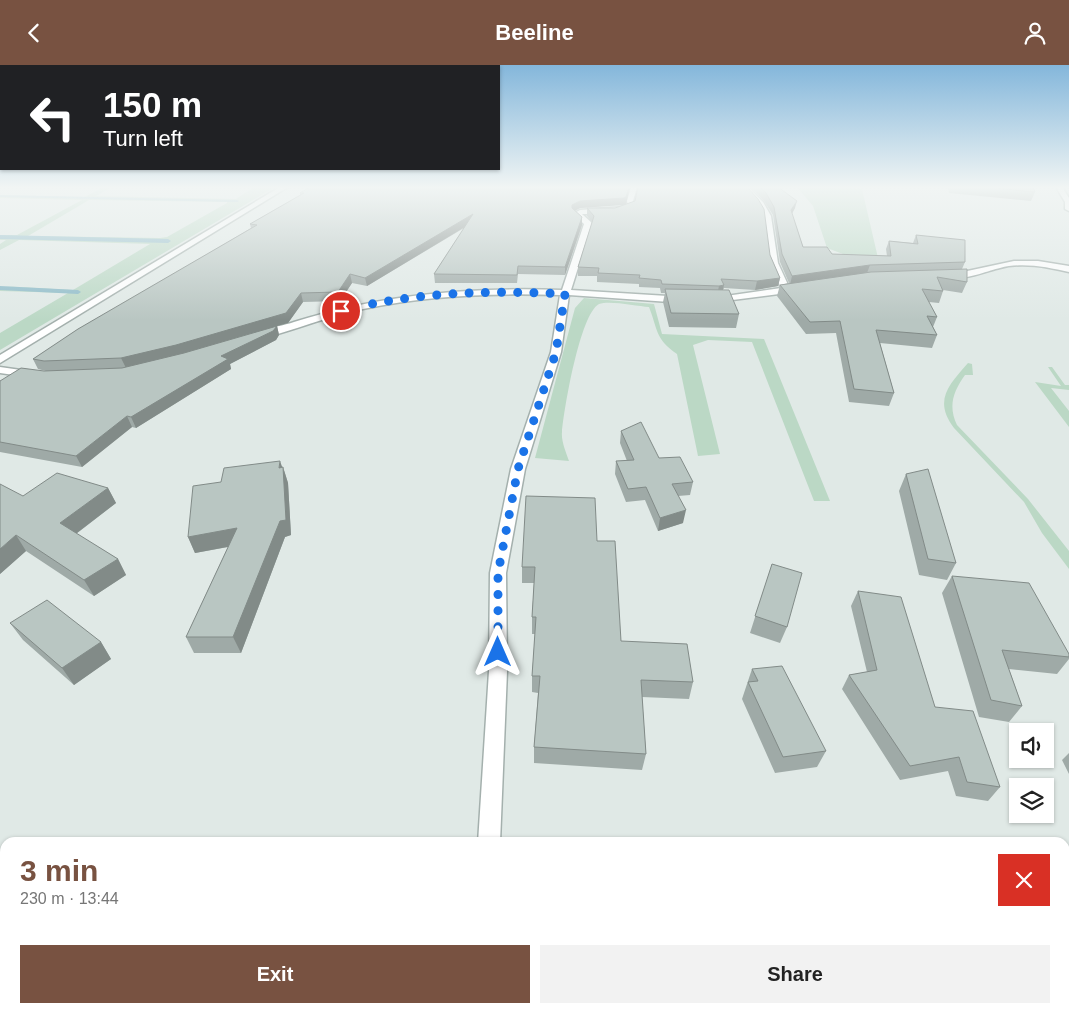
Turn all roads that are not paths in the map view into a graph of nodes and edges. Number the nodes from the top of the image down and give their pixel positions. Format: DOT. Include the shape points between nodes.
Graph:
graph roads {
  1 [pos="213,231"];
  2 [pos="586,231"];
  3 [pos="771,231"];
  4 [pos="1069,269"];
  5 [pos="942,276"];
  6 [pos="810,286"];
  7 [pos="787,290"];
  8 [pos="565,294"];
  9 [pos="252,338"];
  10 [pos="0,361"];
  11 [pos="0,370"];
  12 [pos="49,376"];
  13 [pos="489,837"];
  1 -- 10 [label="street"];
  2 -- 8 [label="street"];
  3 -- 7 [label="street" via="772,258"];
  4 -- 5 [label="street" via="1009,264 975,274"];
  6 -- 7 [label="street"];
  7 -- 8 [label="street" via="696,301"];
  8 -- 9 [label="street" via="477,292 399,299 358,307"];
  8 -- 13 [label="street" via="556,352 518,469 498,573 498,671"];
  11 -- 12 [label="street"];
}
